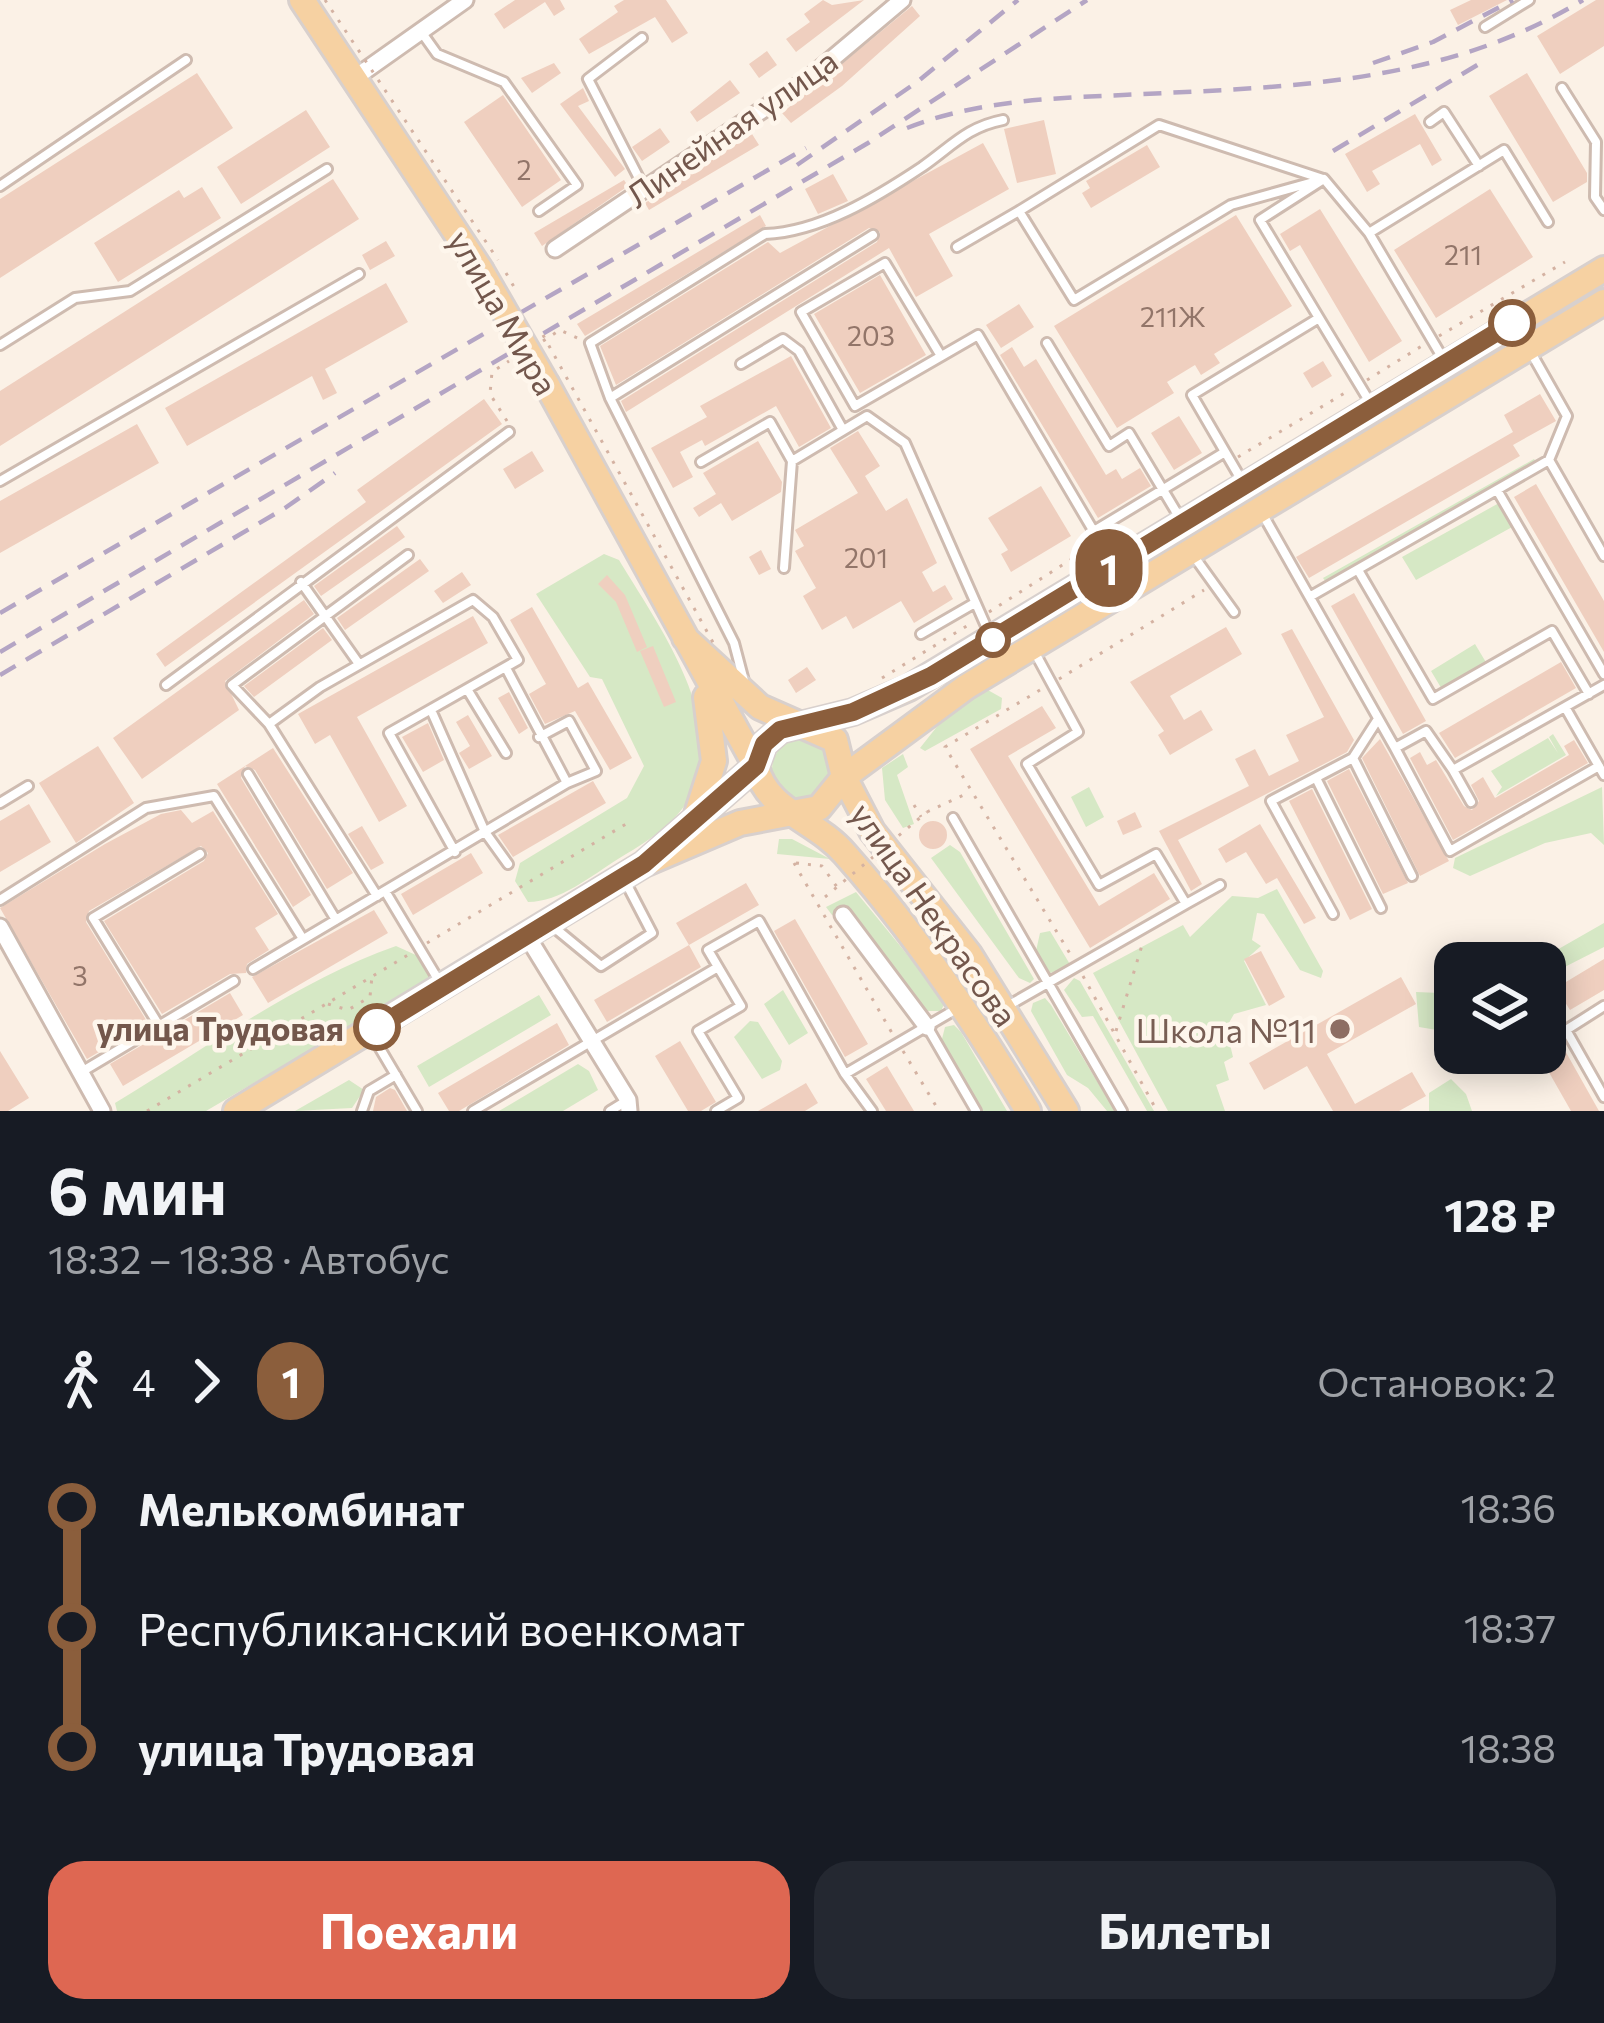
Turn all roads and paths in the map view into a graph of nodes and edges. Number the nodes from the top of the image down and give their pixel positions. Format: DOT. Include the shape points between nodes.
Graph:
graph roads {
  1 [pos="302,0"];
  2 [pos="325,0"];
  3 [pos="465,0"];
  4 [pos="1529,0"];
  5 [pos="890,3"];
  6 [pos="1485,27"];
  7 [pos="421,32"];
  8 [pos="642,38"];
  9 [pos="186,60"];
  10 [pos="363,72"];
  11 [pos="1562,88"];
  12 [pos="1004,120"];
  13 [pos="1430,122"];
  14 [pos="1479,166"];
  15 [pos="327,169"];
  16 [pos="1324,179"];
  17 [pos="0,185"];
  18 [pos="645,189"];
  19 [pos="1604,210"];
  20 [pos="539,211"];
  21 [pos="1019,211"];
  22 [pos="1548,222"];
  23 [pos="1369,233"];
  24 [pos="873,235"];
  25 [pos="957,247"];
  26 [pos="555,249"];
  27 [pos="1565,262"];
  28 [pos="1604,269"];
  29 [pos="359,274"];
  30 [pos="517,292"];
  31 [pos="1604,302"];
  32 [pos="1319,318"];
  33 [pos="543,335"];
  34 [pos="1432,340"];
  35 [pos="1047,343"];
  36 [pos="0,345"];
  37 [pos="1528,348"];
  38 [pos="941,356"];
  39 [pos="1446,363"];
  40 [pos="741,364"];
  41 [pos="1366,395"];
  42 [pos="610,398"];
  43 [pos="843,430"];
  44 [pos="509,432"];
  45 [pos="1225,452"];
  46 [pos="1549,460"];
  47 [pos="792,461"];
  48 [pos="701,462"];
  49 [pos="1237,473"];
  50 [pos="0,482"];
  51 [pos="1162,490"];
  52 [pos="1497,490"];
  53 [pos="1258,507"];
  54 [pos="1182,521"];
  55 [pos="1094,531"];
  56 [pos="1100,541"];
  57 [pos="1188,549"];
  58 [pos="408,555"];
  59 [pos="1604,556"];
  60 [pos="1114,565"];
  61 [pos="784,568"];
  62 [pos="1358,570"];
  63 [pos="302,582"];
  64 [pos="1215,584"];
  65 [pos="1310,596"];
  66 [pos="973,604"];
  67 [pos="1234,612"];
  68 [pos="325,616"];
  69 [pos="1572,620"];
  70 [pos="987,628"];
  71 [pos="1552,631"];
  72 [pos="921,634"];
  73 [pos="685,638"];
  74 [pos="715,646"];
  75 [pos="1031,646"];
  76 [pos="359,664"];
  77 [pos="506,667"];
  78 [pos="1604,674"];
  79 [pos="880,680"];
  80 [pos="1052,683"];
  81 [pos="166,685"];
  82 [pos="1604,685"];
  83 [pos="467,689"];
  84 [pos="1589,694"];
  85 [pos="750,699"];
  86 [pos="1564,707"];
  87 [pos="431,710"];
  88 [pos="1378,719"];
  89 [pos="269,724"];
  90 [pos="800,724"];
  91 [pos="539,737"];
  92 [pos="1395,748"];
  93 [pos="506,753"];
  94 [pos="1353,758"];
  95 [pos="756,766"];
  96 [pos="1454,770"];
  97 [pos="1602,770"];
  98 [pos="248,774"];
  99 [pos="844,777"];
  100 [pos="1316,778"];
  101 [pos="567,783"];
  102 [pos="28,786"];
  103 [pos="971,791"];
  104 [pos="1471,802"];
  105 [pos="0,803"];
  106 [pos="914,805"];
  107 [pos="793,811"];
  108 [pos="921,817"];
  109 [pos="952,818"];
  110 [pos="626,824"];
  111 [pos="691,824"];
  112 [pos="485,832"];
  113 [pos="455,852"];
  114 [pos="200,854"];
  115 [pos="508,865"];
  116 [pos="633,870"];
  117 [pos="1412,876"];
  118 [pos="1220,885"];
  119 [pos="837,886"];
  120 [pos="381,894"];
  121 [pos="0,900"];
  122 [pos="1186,904"];
  123 [pos="818,905"];
  124 [pos="1381,908"];
  125 [pos="1333,914"];
  126 [pos="843,915"];
  127 [pos="337,920"];
  128 [pos="1148,926"];
  129 [pos="0,927"];
  130 [pos="538,929"];
  131 [pos="303,939"];
  132 [pos="419,948"];
  133 [pos="718,967"];
  134 [pos="1077,967"];
  135 [pos="253,969"];
  136 [pos="372,976"];
  137 [pos="234,981"];
  138 [pos="1047,984"];
  139 [pos="442,987"];
  140 [pos="326,1004"];
  141 [pos="964,1004"];
  142 [pos="1604,1006"];
  143 [pos="1003,1008"];
  144 [pos="158,1024"];
  145 [pos="927,1027"];
  146 [pos="370,1031"];
  147 [pos="1115,1032"];
  148 [pos="593,1041"];
  149 [pos="898,1043"];
  150 [pos="82,1071"];
  151 [pos="845,1074"];
  152 [pos="395,1075"];
  153 [pos="1604,1096"];
  154 [pos="159,1104"];
  155 [pos="628,1106"];
  156 [pos="102,1111"];
  157 [pos="147,1111"];
  158 [pos="163,1111"];
  159 [pos="236,1111"];
  160 [pos="362,1111"];
  161 [pos="417,1111"];
  162 [pos="473,1111"];
  163 [pos="610,1111"];
  164 [pos="716,1111"];
  165 [pos="872,1111"];
  166 [pos="939,1111"];
  167 [pos="976,1111"];
  168 [pos="1028,1111"];
  169 [pos="1066,1111"];
  170 [pos="1122,1111"];
  171 [pos="1157,1111"];
  1 -- 10 [label="main road, улица Мира"];
  2 -- 10 [label="path, bridge"];
  3 -- 7 [label="street"];
  4 -- 6 [label="lane"];
  5 -- 18 [label="street, Линейная улица" via="807,80"];
  7 -- 10 [label="street"];
  7 -- 20 [label="lane" via="437,54 504,82 577,185"];
  8 -- 18 [label="lane" via="588,79"];
  9 -- 17 [label="lane"];
  10 -- 30 [label="path, bridge"];
  10 -- 73 [label="main road, улица Мира, bridge"];
  11 -- 19 [label="lane" via="1596,142 1595,197"];
  12 -- 42 [label="lane" via="970,127 923,166 800,232 765,233 590,343"];
  13 -- 14 [label="lane" via="1444,112"];
  14 -- 22 [label="lane" via="1504,150"];
  14 -- 23 [label="lane"];
  15 -- 36 [label="lane" via="130,291 75,298"];
  16 -- 21 [label="lane" via="1159,125"];
  16 -- 21 [label="lane" via="1231,205 1074,300"];
  16 -- 23 [label="lane"];
  16 -- 32 [label="lane" via="1260,220"];
  18 -- 26 [label="street, Линейная улица"];
  21 -- 25 [label="lane"];
  23 -- 34 [label="lane"];
  24 -- 42 [label="lane"];
  27 -- 34 [label="path"];
  28 -- 39 [label="main road"];
  29 -- 50 [label="lane"];
  31 -- 37 [label="main road"];
  32 -- 41 [label="lane"];
  32 -- 45 [label="lane" via="1192,395"];
  33 -- 74 [label="path, bridge"];
  34 -- 39 [label="lane"];
  34 -- 41 [label="path"];
  35 -- 51 [label="lane" via="1109,446 1129,433"];
  37 -- 46 [label="lane" via="1567,416"];
  37 -- 53 [label="main road"];
  38 -- 38 [label="lane" via="855,406 801,312 885,263"];
  38 -- 55 [label="lane" via="978,335"];
  39 -- 41 [label="main road"];
  40 -- 43 [label="lane" via="783,339 799,351"];
  41 -- 49 [label="main road"];
  41 -- 49 [label="path"];
  42 -- 85 [label="lane" via="734,644"];
  43 -- 47 [label="lane"];
  43 -- 66 [label="lane" via="867,416 905,443"];
  44 -- 63 [label="lane"];
  45 -- 49 [label="lane"];
  45 -- 51 [label="lane"];
  46 -- 52 [label="lane"];
  46 -- 59 [label="lane"];
  47 -- 48 [label="lane" via="770,422"];
  47 -- 61 [label="lane"];
  49 -- 54 [label="main road"];
  51 -- 54 [label="lane"];
  51 -- 55 [label="lane"];
  52 -- 62 [label="lane"];
  52 -- 69 [label="lane"];
  53 -- 57 [label="main road"];
  53 -- 65 [label="lane"];
  54 -- 60 [label="main road"];
  55 -- 56 [label="lane"];
  56 -- 60 [label="lane"];
  56 -- 70 [label="path"];
  57 -- 64 [label="lane"];
  57 -- 75 [label="main road"];
  58 -- 68 [label="lane"];
  60 -- 70 [label="main road"];
  62 -- 65 [label="lane"];
  62 -- 71 [label="lane" via="1433,699"];
  63 -- 68 [label="lane"];
  63 -- 81 [label="lane"];
  64 -- 67 [label="lane"];
  64 -- 80 [label="path"];
  65 -- 88 [label="lane"];
  66 -- 70 [label="lane"];
  66 -- 72 [label="lane"];
  68 -- 76 [label="lane"];
  68 -- 89 [label="lane" via="232,685"];
  69 -- 71 [label="lane"];
  69 -- 78 [label="lane"];
  70 -- 79 [label="path"];
  70 -- 90 [label="main road" via="892,697"];
  71 -- 84 [label="lane"];
  73 -- 85 [label="main road"];
  73 -- 95 [label="main road"];
  73 -- 111 [label="main road" via="714,744 710,780"];
  75 -- 80 [label="lane"];
  75 -- 99 [label="main road"];
  76 -- 77 [label="lane" via="473,600 493,616 518,660"];
  76 -- 89 [label="lane"];
  77 -- 83 [label="lane"];
  77 -- 91 [label="lane"];
  80 -- 103 [label="path" via="945,747"];
  80 -- 122 [label="lane" via="1078,732 1027,764 1099,885 1156,854"];
  82 -- 84 [label="lane"];
  83 -- 87 [label="lane"];
  83 -- 93 [label="lane"];
  84 -- 86 [label="lane"];
  85 -- 90 [label="main road"];
  86 -- 96 [label="lane"];
  86 -- 97 [label="lane"];
  87 -- 112 [label="lane"];
  87 -- 113 [label="lane" via="388,733"];
  88 -- 92 [label="lane"];
  88 -- 94 [label="lane"];
  89 -- 120 [label="lane"];
  90 -- 95 [label="main road" via="771,736"];
  90 -- 99 [label="main road" via="835,740"];
  91 -- 101 [label="lane"];
  91 -- 101 [label="lane" via="569,721 596,772"];
  92 -- 96 [label="lane" via="1426,731"];
  92 -- 97 [label="lane" via="1450,851"];
  94 -- 100 [label="lane"];
  94 -- 117 [label="lane"];
  95 -- 107 [label="main road" via="766,794"];
  95 -- 111 [label="main road"];
  96 -- 104 [label="lane"];
  98 -- 127 [label="lane"];
  99 -- 107 [label="main road" via="831,800"];
  99 -- 143 [label="main road, улица Некрасова" via="872,831"];
  100 -- 124 [label="lane"];
  100 -- 125 [label="lane" via="1271,801"];
  101 -- 112 [label="lane"];
  102 -- 105 [label="lane"];
  103 -- 108 [label="path, bridge"];
  103 -- 134 [label="path"];
  106 -- 108 [label="path"];
  107 -- 116 [label="main road" via="716,830"];
  107 -- 141 [label="main road, улица Некрасова" via="841,849"];
  108 -- 119 [label="path, bridge"];
  109 -- 138 [label="lane"];
  110 -- 132 [label="path"];
  111 -- 116 [label="main road"];
  112 -- 113 [label="lane"];
  112 -- 115 [label="lane"];
  113 -- 120 [label="lane"];
  114 -- 144 [label="lane" via="93,918"];
  116 -- 130 [label="main road"];
  116 -- 130 [label="lane" via="652,933 601,966"];
  118 -- 122 [label="lane"];
  119 -- 123 [label="path, bridge"];
  119 -- 123 [label="path" via="821,866 794,863"];
  120 -- 127 [label="lane"];
  120 -- 132 [label="lane"];
  121 -- 131 [label="lane" via="146,808 214,796"];
  122 -- 128 [label="lane"];
  123 -- 149 [label="path"];
  126 -- 145 [label="street"];
  127 -- 131 [label="lane"];
  128 -- 134 [label="lane"];
  128 -- 147 [label="path"];
  129 -- 150 [label="street"];
  130 -- 139 [label="main road"];
  130 -- 148 [label="street"];
  131 -- 135 [label="lane"];
  132 -- 136 [label="path"];
  132 -- 139 [label="lane"];
  133 -- 148 [label="lane"];
  133 -- 151 [label="lane" via="708,950 759,921"];
  133 -- 164 [label="lane" via="741,1006 698,1031 738,1098"];
  134 -- 138 [label="lane"];
  134 -- 147 [label="path"];
  136 -- 140 [label="path"];
  136 -- 140 [label="path" via="370,997 359,1004"];
  137 -- 144 [label="lane"];
  138 -- 143 [label="lane"];
  138 -- 170 [label="lane"];
  139 -- 146 [label="main road"];
  140 -- 154 [label="path"];
  141 -- 145 [label="lane"];
  141 -- 168 [label="main road, улица Некрасова"];
  142 -- 153 [label="lane" via="1566,1030"];
  143 -- 169 [label="main road, улица Некрасова"];
  144 -- 150 [label="lane"];
  145 -- 149 [label="lane"];
  145 -- 167 [label="lane"];
  146 -- 152 [label="lane"];
  146 -- 159 [label="main road"];
  147 -- 171 [label="path"];
  148 -- 155 [label="street"];
  148 -- 162 [label="lane"];
  149 -- 151 [label="lane"];
  149 -- 166 [label="path"];
  150 -- 156 [label="street"];
  151 -- 165 [label="lane"];
  152 -- 160 [label="lane" via="369,1091"];
  152 -- 161 [label="lane"];
  154 -- 157 [label="path"];
  154 -- 158 [label="path"];
  155 -- 163 [label="lane"];
}
